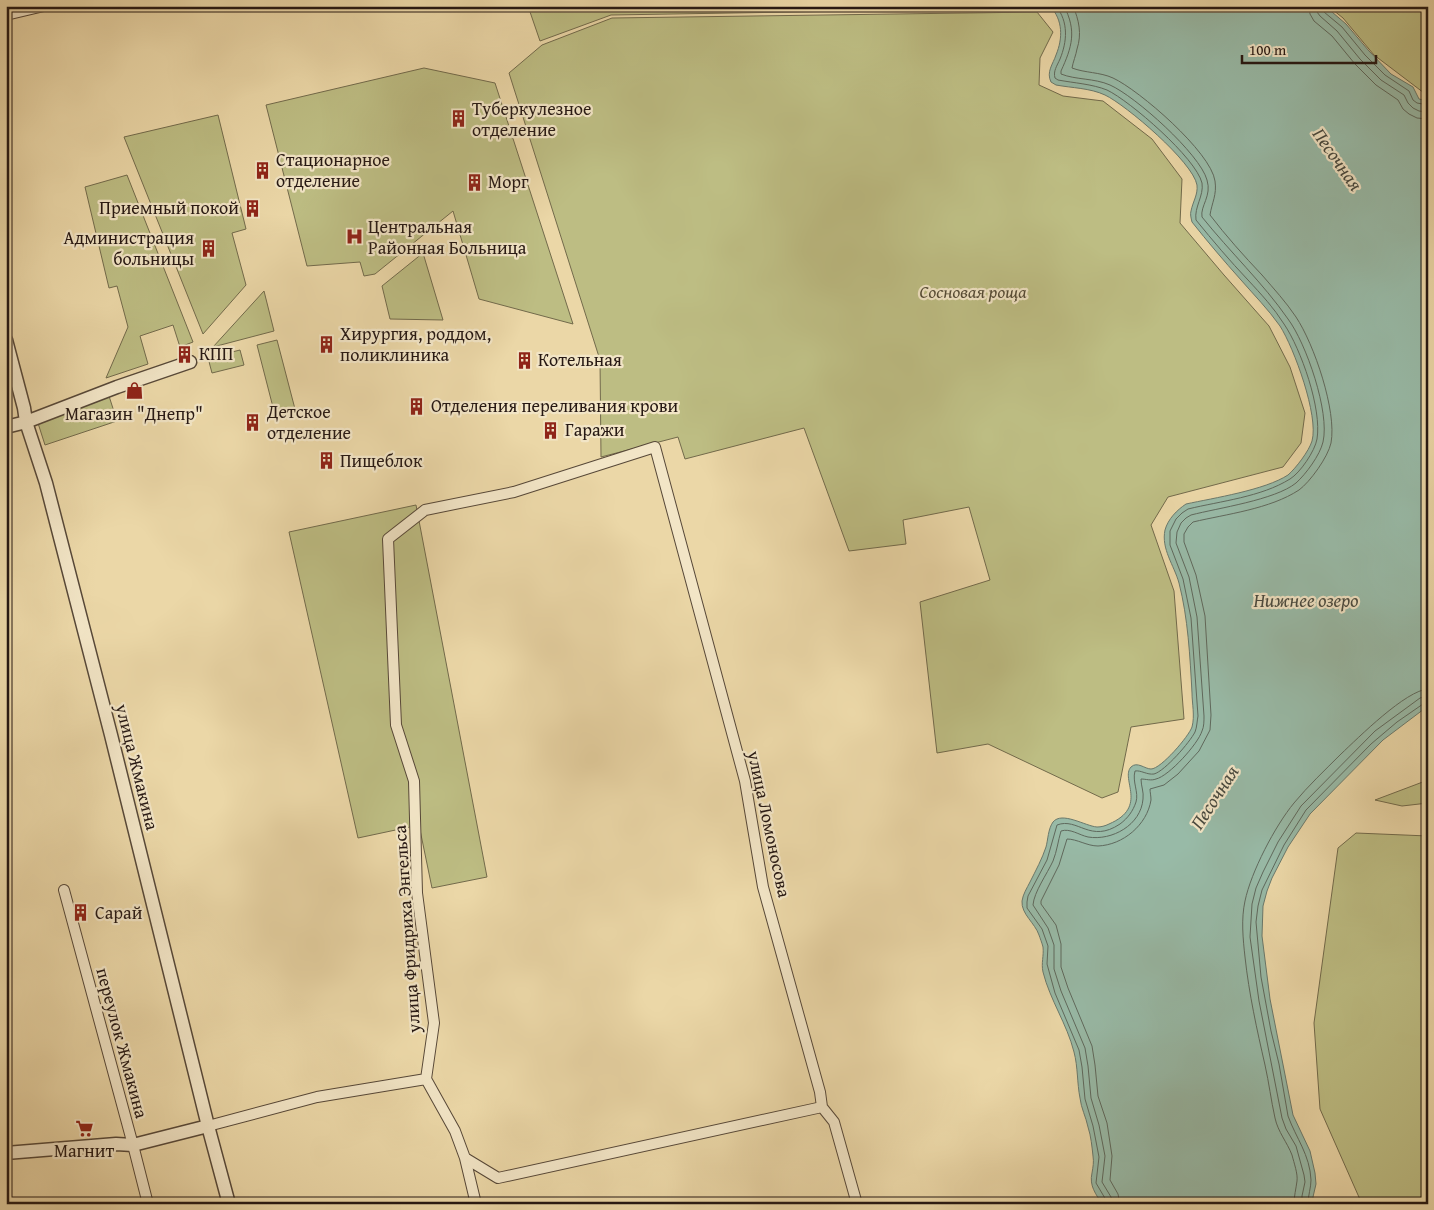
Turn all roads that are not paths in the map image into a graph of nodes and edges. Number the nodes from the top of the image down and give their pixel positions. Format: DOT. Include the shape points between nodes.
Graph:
graph roads {
  1 [pos="44,6"];
  2 [pos="6,15"];
  3 [pos="6,340"];
  4 [pos="190,362"];
  5 [pos="26,422"];
  6 [pos="6,427"];
  7 [pos="655,447"];
  8 [pos="64,890"];
  9 [pos="426,1079"];
  10 [pos="822,1107"];
  11 [pos="208,1126"];
  12 [pos="133,1145"];
  13 [pos="6,1153"];
  14 [pos="466,1158"];
  15 [pos="148,1204"];
  16 [pos="229,1204"];
  17 [pos="476,1204"];
  18 [pos="857,1204"];
  1 -- 2 [label="street"];
  3 -- 5 [label="street, улица Жмакина"];
  4 -- 5 [label="street"];
  5 -- 6 [label="street"];
  5 -- 11 [label="street, улица Жмакина" via="46,483"];
  7 -- 9 [label="street, улица Фридриха Энгельса" via="514,492 425,510 388,539 396,725 414,781 417,893 434,1022"];
  7 -- 10 [label="street, улица Ломоносова" via="745,781 763,886"];
  8 -- 12 [label="street, переулок Жмакина"];
  9 -- 11 [label="street" via="317,1097"];
  9 -- 14 [label="street"];
  10 -- 14 [label="street" via="498,1178"];
  10 -- 18 [label="street, улица Ломоносова" via="834,1122"];
  11 -- 12 [label="street"];
  11 -- 16 [label="street, улица Жмакина"];
  12 -- 13 [label="street"];
  12 -- 15 [label="street, переулок Жмакина"];
  14 -- 17 [label="street"];
}
